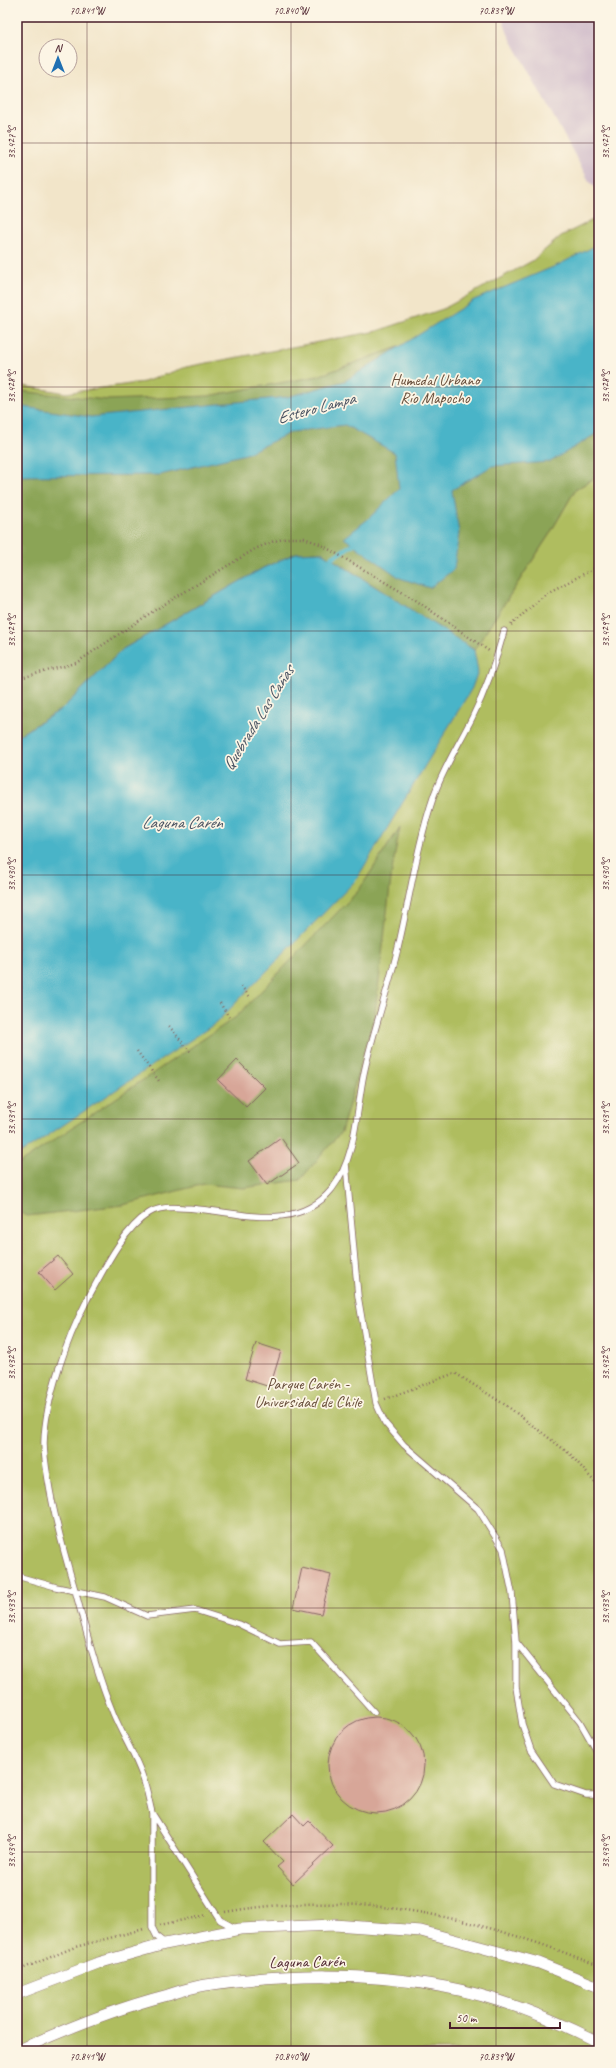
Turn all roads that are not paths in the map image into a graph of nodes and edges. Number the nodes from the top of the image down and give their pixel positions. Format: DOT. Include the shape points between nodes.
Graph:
graph roads {
  1 [pos="504,631"];
  2 [pos="346,1164"];
  3 [pos="17,1576"];
  4 [pos="75,1591"];
  5 [pos="516,1642"];
  6 [pos="374,1712"];
  7 [pos="599,1755"];
  8 [pos="599,1795"];
  9 [pos="152,1813"];
  10 [pos="240,1929"];
  11 [pos="166,1944"];
  12 [pos="599,1987"];
  13 [pos="17,1994"];
  14 [pos="599,2042"];
  15 [pos="17,2051"];
  1 -- 2 [label="lane" via="497,657 472,717 446,763 425,823 393,968 365,1069 351,1150"];
  2 -- 4 [label="lane" via="326,1195 312,1206 295,1214 269,1217 194,1208 172,1207 153,1210 138,1221 111,1258 82,1310 63,1358 47,1412 44,1444 52,1506"];
  2 -- 5 [label="lane" via="358,1296 376,1403 385,1423 404,1445 478,1509 503,1549 512,1593"];
  3 -- 4 [label="lane"];
  4 -- 6 [label="lane" via="105,1597 147,1616 195,1610 239,1624 280,1644 312,1642"];
  4 -- 9 [label="lane" via="113,1713 143,1778"];
  5 -- 7 [label="lane" via="580,1722"];
  5 -- 8 [label="lane" via="516,1687 522,1724 531,1750 554,1784 586,1795"];
  9 -- 10 [label="lane" via="220,1920"];
  9 -- 11 [label="lane" via="152,1927"];
  10 -- 11 [label="street"];
  10 -- 12 [label="street" via="334,1925 421,1931 539,1963"];
  11 -- 13 [label="street" via="98,1963"];
  14 -- 15 [label="street, Laguna Carén" via="509,2005 445,1987 402,1980 341,1976 266,1978 205,1985 142,2001 85,2020"];
}
